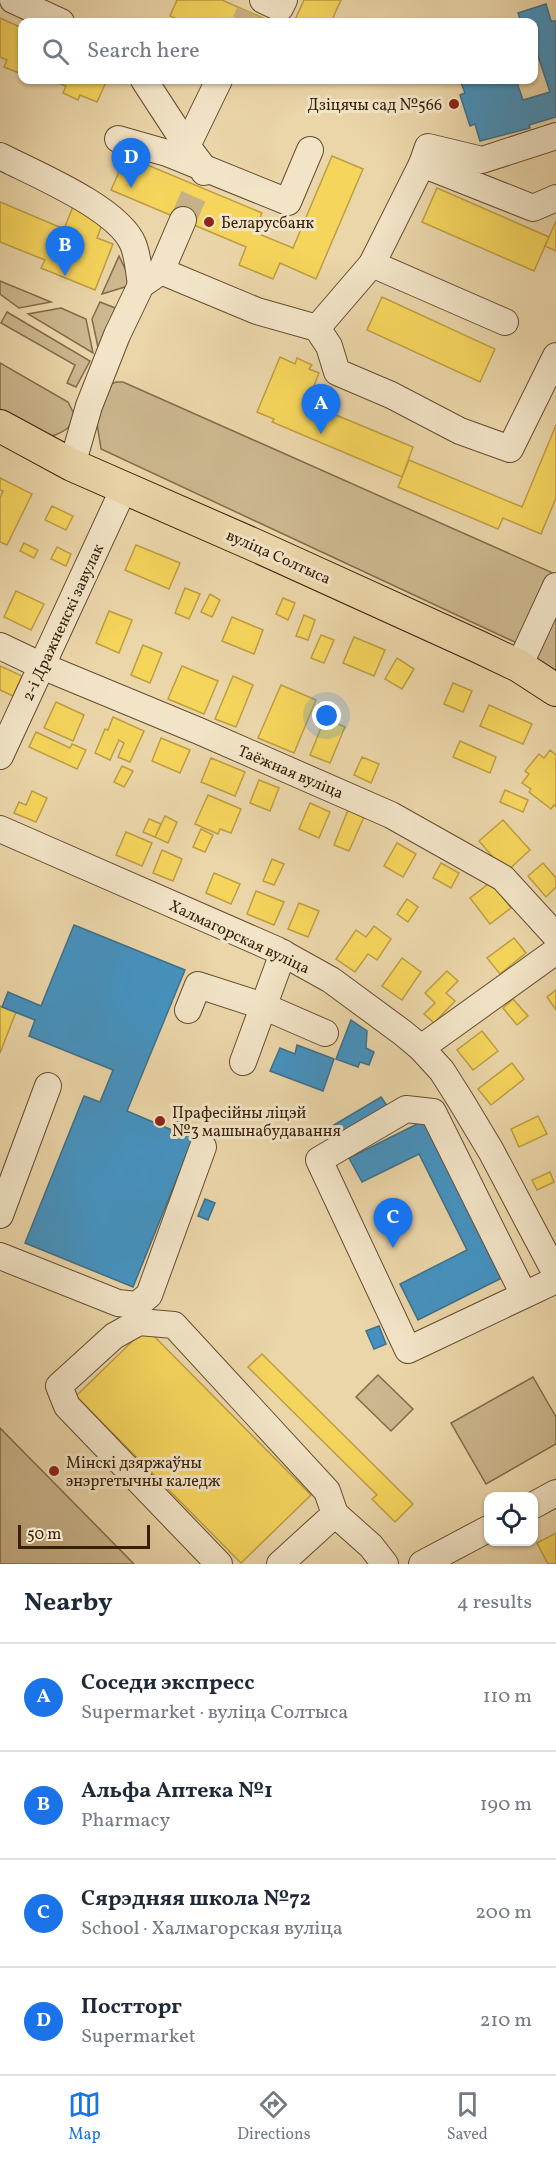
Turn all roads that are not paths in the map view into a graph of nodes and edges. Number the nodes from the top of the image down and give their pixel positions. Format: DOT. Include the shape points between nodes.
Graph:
graph roads {
  1 [pos="13,0"];
  2 [pos="284,0"];
  3 [pos="256,4"];
  4 [pos="52,18"];
  5 [pos="147,84"];
  6 [pos="217,84"];
  7 [pos="556,136"];
  8 [pos="118,139"];
  9 [pos="187,146"];
  10 [pos="310,150"];
  11 [pos="0,156"];
  12 [pos="422,164"];
  13 [pos="201,178"];
  14 [pos="556,198"];
  15 [pos="183,220"];
  16 [pos="372,264"];
  17 [pos="151,278"];
  18 [pos="505,322"];
  19 [pos="317,328"];
  20 [pos="556,356"];
  21 [pos="0,426"];
  22 [pos="72,465"];
  23 [pos="124,488"];
  24 [pos="556,586"];
  25 [pos="0,646"];
  26 [pos="42,666"];
  27 [pos="519,666"];
  28 [pos="556,690"];
  29 [pos="0,756"];
  30 [pos="0,829"];
  31 [pos="556,936"];
  32 [pos="556,951"];
  33 [pos="283,952"];
  34 [pos="263,1006"];
  35 [pos="188,1010"];
  36 [pos="325,1033"];
  37 [pos="421,1048"];
  38 [pos="243,1062"];
  39 [pos="48,1086"];
  40 [pos="203,1148"];
  41 [pos="0,1215"];
  42 [pos="0,1256"];
  43 [pos="556,1274"];
  44 [pos="556,1280"];
  45 [pos="524,1295"];
  46 [pos="556,1493"];
  47 [pos="538,1503"];
  48 [pos="335,1514"];
  49 [pos="484,1532"];
  50 [pos="219,1564"];
  51 [pos="280,1564"];
  52 [pos="385,1564"];
  53 [pos="422,1564"];
  1 -- 4 [label="street"];
  2 -- 3 [label="street" via="280,8"];
  5 -- 9 [label="street"];
  6 -- 9 [label="street"];
  7 -- 12 [label="street" via="482,160 428,147"];
  8 -- 13 [label="street" via="167,153"];
  9 -- 13 [label="street"];
  10 -- 13 [label="street" via="288,202"];
  11 -- 17 [label="street" via="112,217 133,243"];
  12 -- 14 [label="street" via="533,208"];
  12 -- 16 [label="street"];
  15 -- 17 [label="street"];
  16 -- 18 [label="street"];
  16 -- 19 [label="street"];
  17 -- 19 [label="street"];
  17 -- 22 [label="street" via="117,335 89,406"];
  19 -- 20 [label="street" via="329,346 338,372 460,431 510,449"];
  21 -- 22 [label="main road, вуліца Солтыса"];
  22 -- 23 [label="main road, вуліца Солтыса"];
  23 -- 26 [label="street, 2-і Дражненскі завулак"];
  23 -- 27 [label="main road, вуліца Солтыса"];
  24 -- 27 [label="street"];
  25 -- 26 [label="street, Таёжная вуліца"];
  26 -- 29 [label="street, 2-і Дражненскі завулак"];
  26 -- 31 [label="street, Таёжная вуліца" via="391,815 503,878"];
  27 -- 28 [label="main road, вуліца Солтыса"];
  30 -- 33 [label="street, Халмагорская вуліца"];
  32 -- 37 [label="street"];
  33 -- 34 [label="street"];
  33 -- 37 [label="street, Халмагорская вуліца" via="331,981"];
  34 -- 35 [label="street" via="198,985"];
  34 -- 36 [label="street"];
  34 -- 38 [label="street"];
  37 -- 43 [label="street, Халмагорская вуліца" via="442,1071 491,1151"];
  39 -- 41 [label="street"];
  40 -- 42 [label="street" via="149,1294 137,1305 118,1303"];
  44 -- 45 [label="street"];
  45 -- 45 [label="street" via="433,1112 406,1109 319,1160 408,1350"];
  46 -- 47 [label="street"];
  48 -- 50 [label="street" via="327,1491 174,1325 139,1322 114,1336 60,1386 67,1406"];
  48 -- 51 [label="street"];
  48 -- 52 [label="street"];
  49 -- 53 [label="street"];
}
